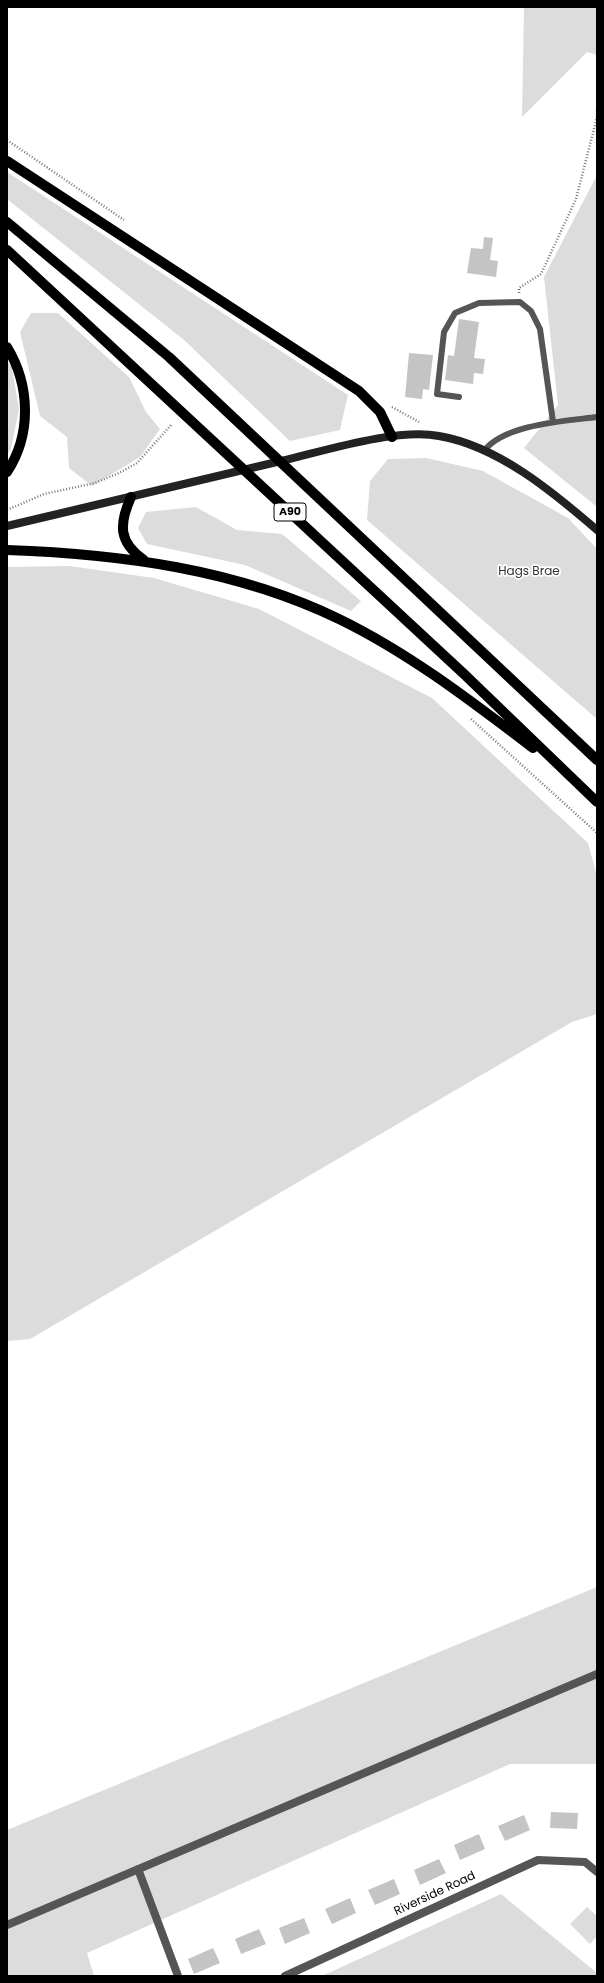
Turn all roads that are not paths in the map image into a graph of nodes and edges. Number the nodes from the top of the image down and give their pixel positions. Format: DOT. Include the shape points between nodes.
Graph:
graph roads {
  1 [pos="7,161"];
  2 [pos="7,222"];
  3 [pos="7,250"];
  4 [pos="7,347"];
  5 [pos="459,397"];
  6 [pos="597,417"];
  7 [pos="553,422"];
  8 [pos="392,437"];
  9 [pos="484,451"];
  10 [pos="7,472"];
  11 [pos="131,497"];
  12 [pos="7,526"];
  13 [pos="597,530"];
  14 [pos="7,550"];
  15 [pos="146,561"];
  16 [pos="597,760"];
  17 [pos="571,778"];
  18 [pos="597,802"];
  19 [pos="597,1674"];
  20 [pos="138,1869"];
  21 [pos="597,1872"];
  22 [pos="7,1925"];
  23 [pos="178,1976"];
  24 [pos="285,1976"];
  1 -- 8 [label="main road" via="359,390 380,412"];
  2 -- 16 [label="main road, A90" via="169,357"];
  3 -- 17 [label="main road, A90" via="464,674"];
  4 -- 10 [label="main road" via="14,358 22,385 26,412 22,441"];
  5 -- 7 [label="lane" via="437,394 444,332 455,314 479,303 520,302 531,311 540,329"];
  6 -- 7 [label="lane"];
  7 -- 9 [label="lane" via="504,435 490,443"];
  8 -- 9 [label="street" via="438,435"];
  8 -- 11 [label="street"];
  9 -- 13 [label="street" via="517,468 543,486"];
  11 -- 12 [label="street"];
  11 -- 15 [label="main road" via="124,512 122,529 132,551"];
  14 -- 15 [label="main road" via="63,552"];
  15 -- 17 [label="main road" via="236,581 290,598 340,619 392,648 456,689"];
  17 -- 18 [label="main road, A90"];
  19 -- 20 [label="street"];
  20 -- 22 [label="street"];
  20 -- 23 [label="street"];
  21 -- 24 [label="street, Riverside Road" via="585,1862 538,1860"];
}
